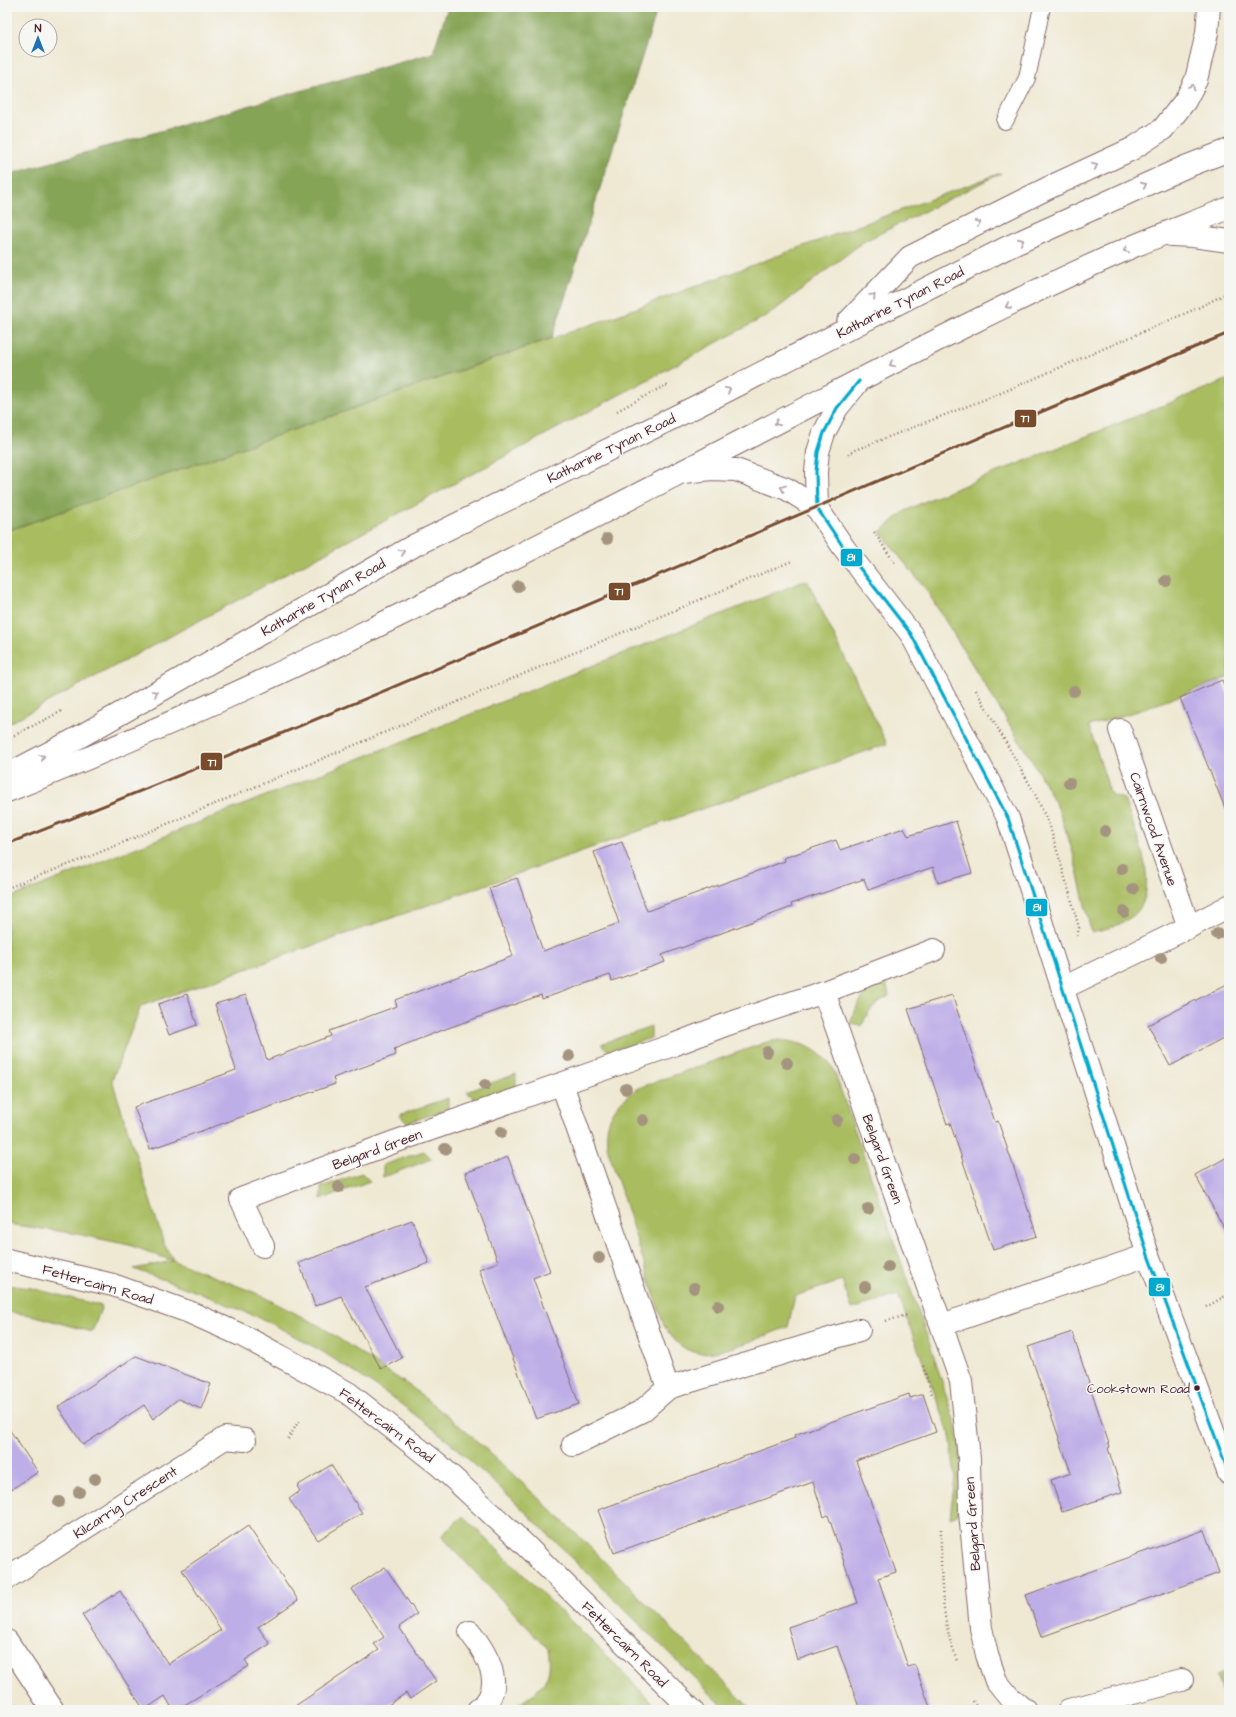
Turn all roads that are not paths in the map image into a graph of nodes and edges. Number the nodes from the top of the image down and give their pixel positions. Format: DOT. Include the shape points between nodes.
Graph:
graph roads {
  1 [pos="1042,7"];
  2 [pos="1209,7"];
  3 [pos="1005,121"];
  4 [pos="1229,150"];
  5 [pos="1229,208"];
  6 [pos="1162,235"];
  7 [pos="1229,242"];
  8 [pos="836,335"];
  9 [pos="859,381"];
  10 [pos="683,472"];
  11 [pos="817,508"];
  12 [pos="1120,730"];
  13 [pos="7,775"];
  14 [pos="7,791"];
  15 [pos="1229,906"];
  16 [pos="1189,927"];
  17 [pos="934,950"];
  18 [pos="1062,988"];
  19 [pos="824,992"];
  20 [pos="562,1084"];
  21 [pos="263,1246"];
  22 [pos="1148,1255"];
  23 [pos="7,1260"];
  24 [pos="942,1325"];
  25 [pos="859,1330"];
  26 [pos="668,1388"];
  27 [pos="245,1440"];
  28 [pos="573,1445"];
  29 [pos="1229,1474"];
  30 [pos="7,1578"];
  31 [pos="470,1632"];
  32 [pos="7,1641"];
  33 [pos="1182,1680"];
  34 [pos="52,1710"];
  35 [pos="478,1710"];
  36 [pos="692,1710"];
  37 [pos="1026,1710"];
  38 [pos="1069,1710"];
  1 -- 3 [label="lane" via="1026,78"];
  8 -- 2 [label="street, one-way" via="910,257 1132,149 1163,129 1185,101 1196,80 1207,33"];
  8 -- 4 [label="street, Katharine Tynan Road, one-way" via="1006,248 1185,167"];
  5 -- 6 [label="street"];
  6 -- 7 [label="street" via="1193,236"];
  6 -- 9 [label="street, one-way" via="1028,296"];
  13 -- 8 [label="street, Katharine Tynan Road, one-way" via="74,740 415,545"];
  9 -- 10 [label="street, one-way"];
  9 -- 11 [label="street" via="837,408 824,433 818,452"];
  11 -- 10 [label="street, one-way" via="787,489 736,470"];
  10 -- 14 [label="street" via="277,674 85,760"];
  11 -- 18 [label="street" via="844,548 911,634 1008,818"];
  12 -- 16 [label="street, Cairnwood Avenue"];
  15 -- 16 [label="street"];
  16 -- 18 [label="street"];
  17 -- 19 [label="street, Belgard Green"];
  18 -- 22 [label="street"];
  19 -- 20 [label="street, Belgard Green"];
  19 -- 24 [label="street, Belgard Green"];
  20 -- 21 [label="street, Belgard Green" via="394,1142 241,1199"];
  20 -- 26 [label="street"];
  22 -- 24 [label="street"];
  22 -- 29 [label="street"];
  23 -- 36 [label="street, Fettercairn Road" via="113,1285 189,1312 243,1336 348,1392 439,1465 523,1543"];
  24 -- 37 [label="street, Belgard Green" via="961,1381 969,1459 970,1513 978,1609 987,1655 996,1681 1009,1698"];
  25 -- 26 [label="street"];
  26 -- 28 [label="street" via="642,1412"];
  27 -- 30 [label="street, Kilcarrig Crescent" via="225,1438"];
  31 -- 35 [label="street" via="488,1661 493,1679 493,1694"];
  32 -- 34 [label="street"];
  33 -- 38 [label="street"];
}
